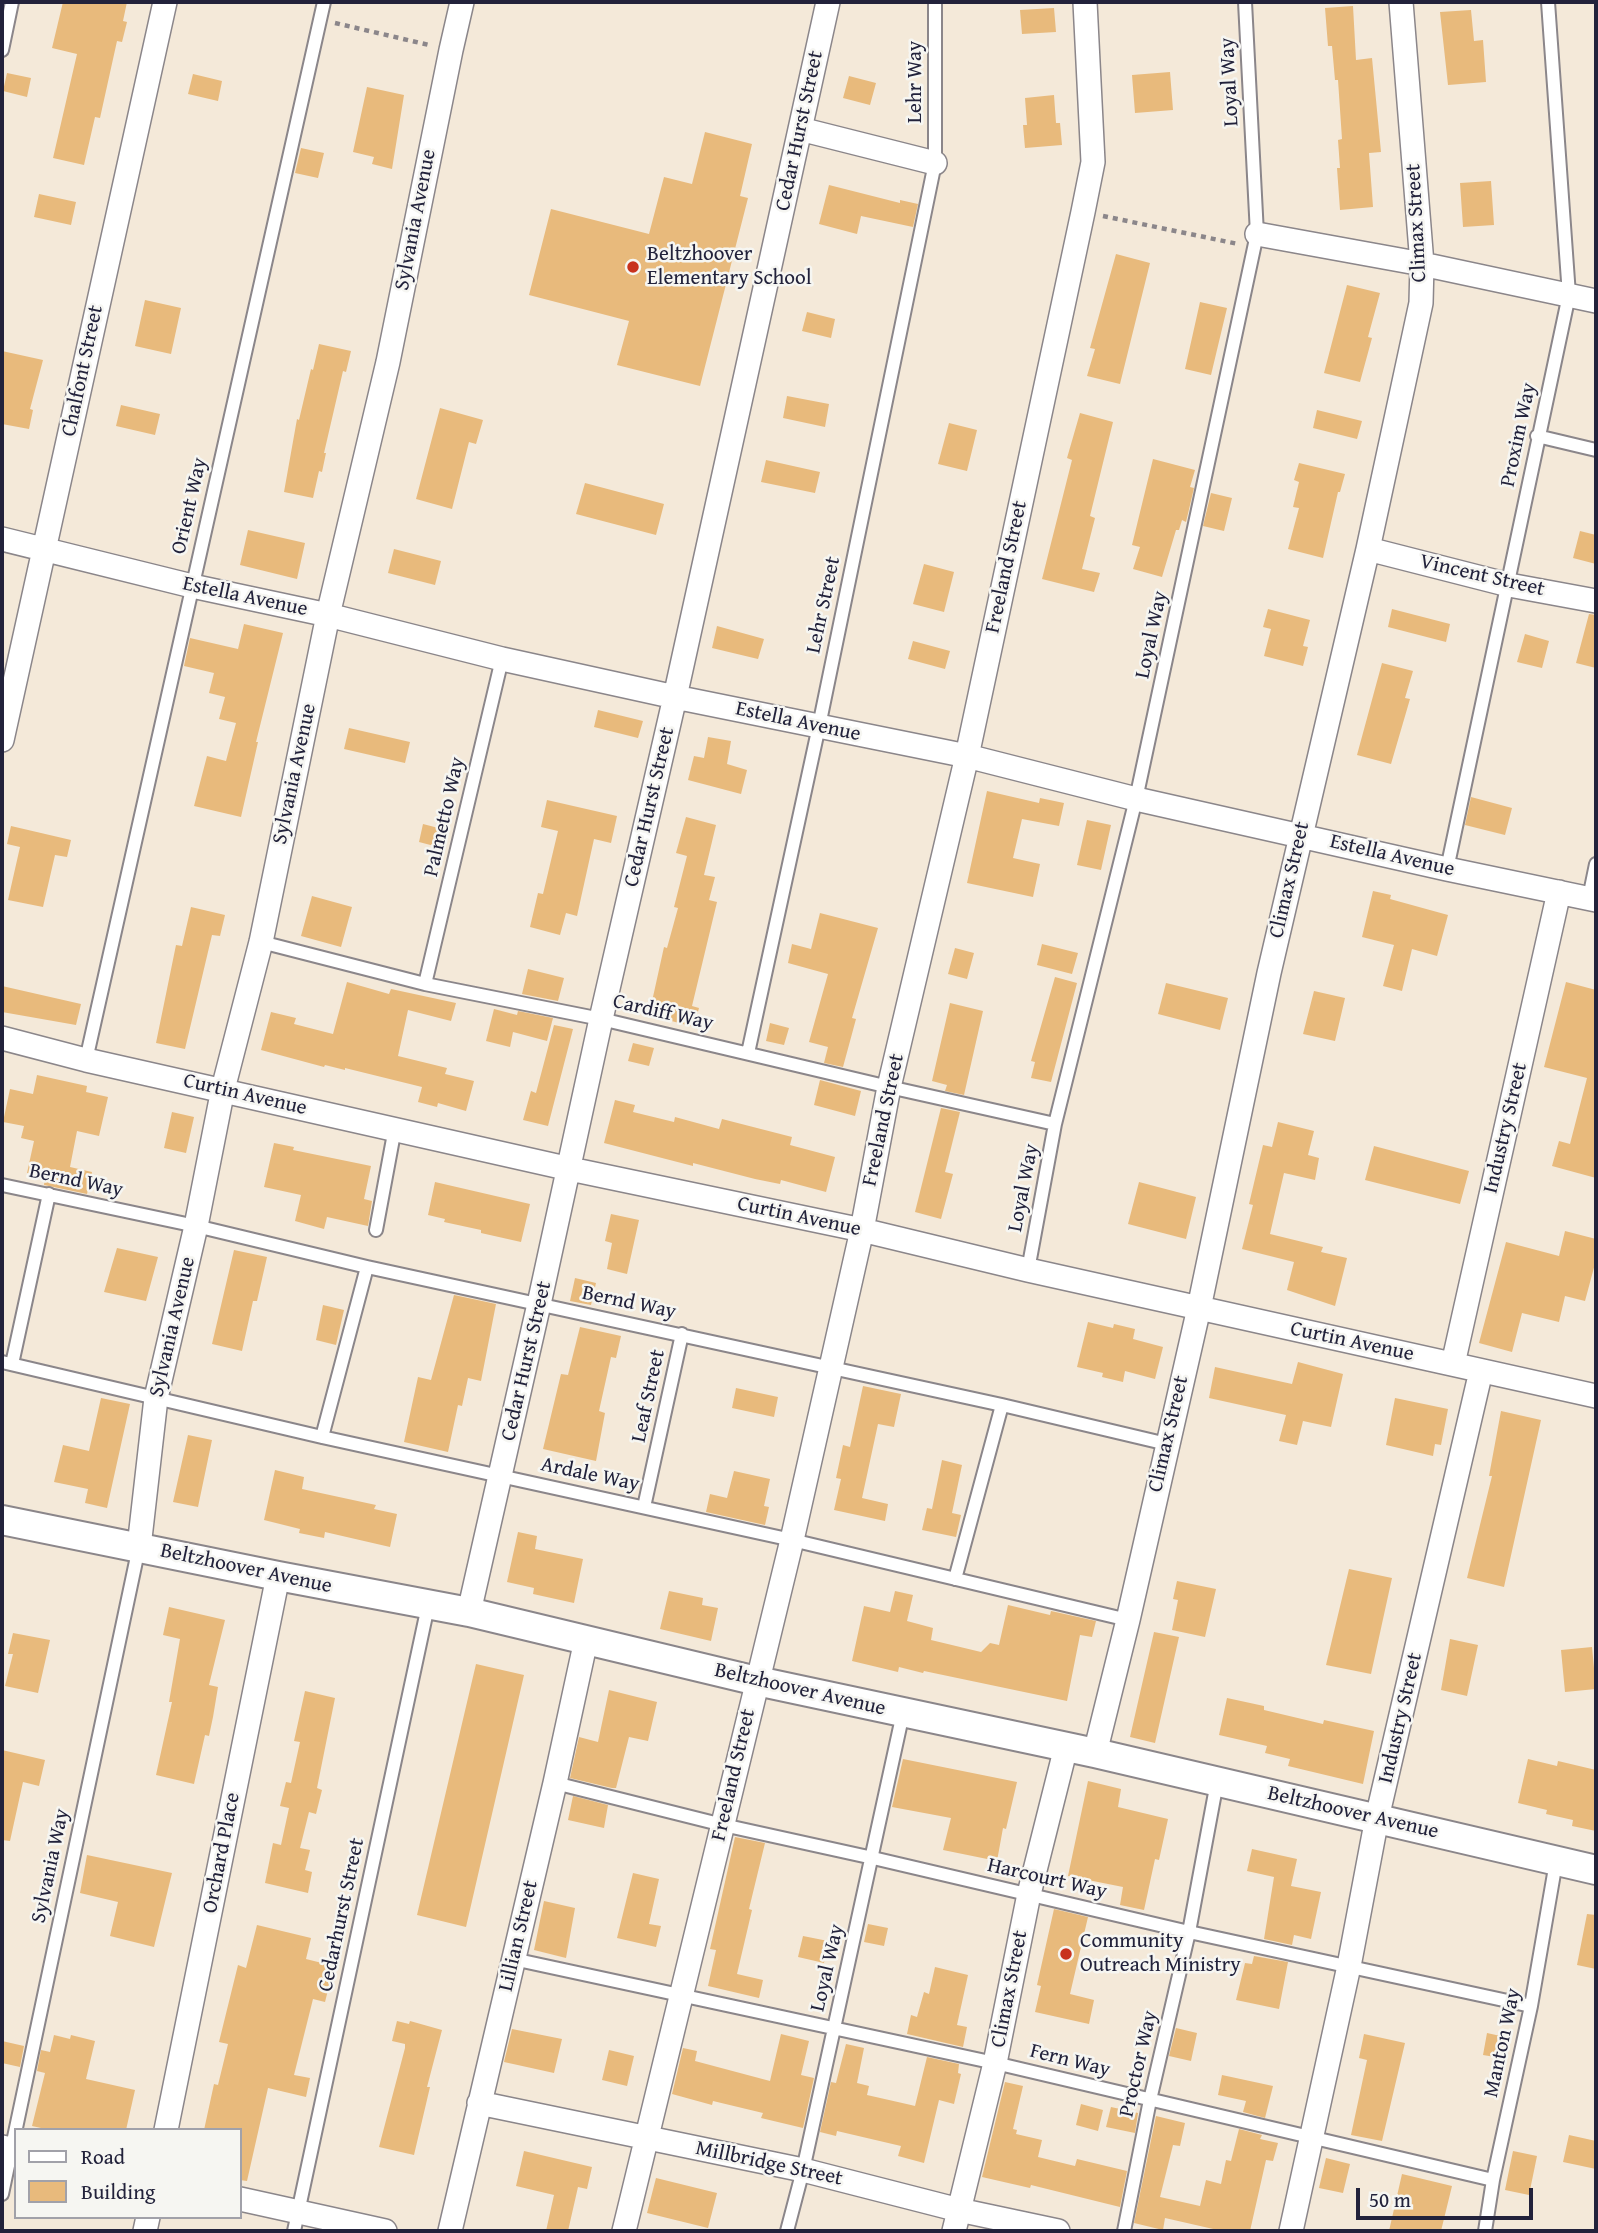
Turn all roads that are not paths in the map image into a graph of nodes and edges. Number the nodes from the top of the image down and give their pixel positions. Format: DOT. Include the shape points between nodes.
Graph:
graph roads {
  1 [pos="12,2"];
  2 [pos="165,2"];
  3 [pos="324,2"];
  4 [pos="463,2"];
  5 [pos="828,2"];
  6 [pos="935,2"];
  7 [pos="1085,2"];
  8 [pos="1245,2"];
  9 [pos="1401,2"];
  10 [pos="1548,2"];
  11 [pos="2,50"];
  12 [pos="800,129"];
  13 [pos="935,163"];
  14 [pos="1256,234"];
  15 [pos="1422,264"];
  16 [pos="1569,295"];
  17 [pos="1596,302"];
  18 [pos="1537,436"];
  19 [pos="1596,450"];
  20 [pos="2,539"];
  21 [pos="43,549"];
  22 [pos="1368,549"];
  23 [pos="1509,585"];
  24 [pos="192,586"];
  25 [pos="1596,601"];
  26 [pos="328,615"];
  27 [pos="502,659"];
  28 [pos="676,697"];
  29 [pos="819,726"];
  30 [pos="2,740"];
  31 [pos="967,756"];
  32 [pos="1136,799"];
  33 [pos="1300,835"];
  34 [pos="1596,864"];
  35 [pos="1447,869"];
  36 [pos="1559,892"];
  37 [pos="1592,899"];
  38 [pos="261,943"];
  39 [pos="425,984"];
  40 [pos="601,1019"];
  41 [pos="2,1038"];
  42 [pos="748,1053"];
  43 [pos="86,1060"];
  44 [pos="889,1087"];
  45 [pos="223,1089"];
  46 [pos="1055,1124"];
  47 [pos="395,1128"];
  48 [pos="570,1169"];
  49 [pos="2,1185"];
  50 [pos="49,1194"];
  51 [pos="196,1226"];
  52 [pos="376,1230"];
  53 [pos="862,1230"];
  54 [pos="366,1267"];
  55 [pos="1028,1270"];
  56 [pos="540,1304"];
  57 [pos="1199,1308"];
  58 [pos="682,1334"];
  59 [pos="7,1363"];
  60 [pos="1453,1364"];
  61 [pos="830,1368"];
  62 [pos="1481,1371"];
  63 [pos="1596,1396"];
  64 [pos="156,1398"];
  65 [pos="1002,1405"];
  66 [pos="322,1437"];
  67 [pos="1167,1444"];
  68 [pos="501,1476"];
  69 [pos="644,1507"];
  70 [pos="2,1520"];
  71 [pos="792,1540"];
  72 [pos="139,1547"];
  73 [pos="278,1576"];
  74 [pos="955,1578"];
  75 [pos="428,1606"];
  76 [pos="469,1612"];
  77 [pos="1128,1620"];
  78 [pos="586,1640"];
  79 [pos="757,1681"];
  80 [pos="903,1713"];
  81 [pos="1066,1747"];
  82 [pos="1095,1753"];
  83 [pos="1217,1782"];
  84 [pos="555,1783"];
  85 [pos="1377,1818"];
  86 [pos="723,1825"];
  87 [pos="873,1858"];
  88 [pos="1556,1863"];
  89 [pos="1596,1870"];
  90 [pos="1028,1894"];
  91 [pos="1189,1932"];
  92 [pos="513,1959"];
  93 [pos="1349,1966"];
  94 [pos="680,1996"];
  95 [pos="1531,2006"];
  96 [pos="833,2027"];
  97 [pos="995,2063"];
  98 [pos="1150,2100"];
  99 [pos="480,2104"];
  100 [pos="14,2128"];
  101 [pos="166,2128"];
  102 [pos="14,2129"];
  103 [pos="646,2138"];
  104 [pos="1311,2138"];
  105 [pos="10,2148"];
  106 [pos="803,2170"];
  107 [pos="1493,2180"];
  108 [pos="2,2194"];
  109 [pos="242,2200"];
  110 [pos="957,2220"];
  111 [pos="296,2221"];
  112 [pos="385,2231"];
  113 [pos="450,2231"];
  114 [pos="624,2231"];
  115 [pos="787,2231"];
  116 [pos="1058,2231"];
  117 [pos="1124,2231"];
  118 [pos="1291,2231"];
  119 [pos="1485,2231"];
  1 -- 11 [label="lane"];
  2 -- 21 [label="street, Chalfont Street"];
  3 -- 24 [label="lane, Orient Way"];
  4 -- 26 [label="street, Sylvania Avenue" via="388,362"];
  5 -- 12 [label="street, Cedar Hurst Street"];
  6 -- 13 [label="lane, Lehr Way"];
  7 -- 31 [label="street, Freeland Street" via="1093,162"];
  8 -- 14 [label="lane, Loyal Way"];
  9 -- 15 [label="street, Climax Street"];
  10 -- 16 [label="lane, Proxim Way"];
  12 -- 13 [label="street"];
  12 -- 28 [label="street, Cedar Hurst Street"];
  13 -- 29 [label="lane, Lehr Street"];
  14 -- 15 [label="street"];
  14 -- 32 [label="lane, Loyal Way"];
  15 -- 16 [label="street"];
  15 -- 22 [label="street, Climax Street" via="1421,303"];
  16 -- 17 [label="street"];
  16 -- 18 [label="lane, Proxim Way"];
  18 -- 19 [label="lane"];
  18 -- 23 [label="lane, Proxim Way"];
  20 -- 21 [label="street, Estella Avenue"];
  21 -- 24 [label="street, Estella Avenue"];
  21 -- 30 [label="street, Chalfont Street"];
  22 -- 23 [label="street, Vincent Street"];
  22 -- 33 [label="street, Climax Street"];
  23 -- 25 [label="street, Vincent Street"];
  23 -- 35 [label="lane, Proxim Way"];
  24 -- 26 [label="street, Estella Avenue"];
  24 -- 43 [label="lane, Orient Way"];
  26 -- 27 [label="street, Estella Avenue"];
  26 -- 38 [label="street, Sylvania Avenue"];
  27 -- 28 [label="street, Estella Avenue"];
  27 -- 39 [label="lane, Palmetto Way"];
  28 -- 29 [label="street, Estella Avenue"];
  28 -- 40 [label="street, Cedar Hurst Street"];
  29 -- 31 [label="street, Estella Avenue"];
  29 -- 42 [label="lane, Lehr Street"];
  31 -- 32 [label="street, Estella Avenue"];
  31 -- 44 [label="street, Freeland Street"];
  32 -- 33 [label="street, Estella Avenue"];
  32 -- 46 [label="lane, Loyal Way"];
  33 -- 35 [label="street, Estella Avenue"];
  33 -- 57 [label="street, Climax Street"];
  34 -- 37 [label="lane"];
  35 -- 36 [label="street, Estella Avenue"];
  36 -- 37 [label="street, Estella Avenue"];
  36 -- 60 [label="street, Industry Street"];
  38 -- 39 [label="lane, Cardiff Way"];
  38 -- 45 [label="street, Sylvania Avenue"];
  39 -- 40 [label="lane, Cardiff Way"];
  40 -- 42 [label="lane, Cardiff Way"];
  40 -- 48 [label="street, Cedar Hurst Street"];
  41 -- 43 [label="street, Curtin Avenue"];
  42 -- 44 [label="lane, Cardiff Way"];
  43 -- 45 [label="street, Curtin Avenue"];
  44 -- 46 [label="lane, Cardiff Way"];
  44 -- 53 [label="street, Freeland Street"];
  45 -- 47 [label="street, Curtin Avenue"];
  45 -- 51 [label="street, Sylvania Avenue"];
  46 -- 55 [label="lane, Loyal Way"];
  47 -- 48 [label="street, Curtin Avenue"];
  47 -- 52 [label="lane"];
  48 -- 53 [label="street, Curtin Avenue"];
  48 -- 56 [label="street, Cedar Hurst Street"];
  49 -- 50 [label="lane, Bernd Way"];
  50 -- 51 [label="lane, Bernd Way"];
  50 -- 59 [label="lane"];
  51 -- 54 [label="lane, Bernd Way"];
  51 -- 64 [label="street, Sylvania Avenue"];
  53 -- 55 [label="street, Curtin Avenue"];
  53 -- 61 [label="street, Freeland Street"];
  54 -- 56 [label="lane, Bernd Way"];
  54 -- 66 [label="lane"];
  55 -- 57 [label="street, Curtin Avenue"];
  56 -- 58 [label="lane, Bernd Way"];
  56 -- 68 [label="street, Cedar Hurst Street"];
  57 -- 60 [label="street, Curtin Avenue"];
  57 -- 67 [label="street, Climax Street"];
  58 -- 61 [label="lane, Bernd Way"];
  58 -- 69 [label="lane, Leaf Street"];
  59 -- 64 [label="lane, Ardale Way"];
  60 -- 62 [label="street, Curtin Avenue"];
  61 -- 65 [label="lane, Bernd Way"];
  61 -- 71 [label="street, Freeland Street"];
  62 -- 63 [label="street, Curtin Avenue"];
  62 -- 85 [label="street, Industry Street"];
  64 -- 66 [label="lane, Ardale Way"];
  64 -- 72 [label="street, Sylvania Avenue"];
  65 -- 67 [label="lane, Bernd Way"];
  65 -- 74 [label="lane"];
  66 -- 68 [label="lane, Ardale Way"];
  67 -- 77 [label="street, Climax Street"];
  68 -- 69 [label="lane, Ardale Way"];
  68 -- 76 [label="street, Cedar Hurst Street"];
  69 -- 71 [label="lane, Ardale Way"];
  70 -- 72 [label="street, Beltzhoover Avenue"];
  71 -- 74 [label="lane, Ardale Way"];
  71 -- 79 [label="street, Freeland Street"];
  72 -- 73 [label="street, Beltzhoover Avenue"];
  72 -- 100 [label="lane, Sylvania Way"];
  73 -- 75 [label="street, Beltzhoover Avenue"];
  73 -- 101 [label="street, Orchard Place"];
  74 -- 77 [label="lane, Ardale Way"];
  75 -- 76 [label="street, Beltzhoover Avenue"];
  75 -- 111 [label="lane, Cedarhurst Street"];
  76 -- 78 [label="street, Beltzhoover Avenue"];
  77 -- 82 [label="street, Climax Street"];
  78 -- 79 [label="street, Beltzhoover Avenue"];
  78 -- 84 [label="street, Lillian Street"];
  79 -- 80 [label="street, Beltzhoover Avenue"];
  79 -- 86 [label="street, Freeland Street"];
  80 -- 81 [label="street, Beltzhoover Avenue"];
  80 -- 87 [label="lane, Loyal Way"];
  81 -- 82 [label="street, Beltzhoover Avenue"];
  81 -- 90 [label="street, Climax Street"];
  82 -- 83 [label="street, Beltzhoover Avenue"];
  83 -- 85 [label="street, Beltzhoover Avenue"];
  83 -- 91 [label="lane, Proctor Way"];
  84 -- 86 [label="lane, Harcourt Way"];
  84 -- 92 [label="street, Lillian Street"];
  85 -- 88 [label="street, Beltzhoover Avenue"];
  85 -- 93 [label="street, Industry Street"];
  86 -- 87 [label="lane, Harcourt Way"];
  86 -- 94 [label="street, Freeland Street"];
  87 -- 90 [label="lane, Harcourt Way"];
  87 -- 96 [label="lane, Loyal Way"];
  88 -- 89 [label="street, Beltzhoover Avenue"];
  88 -- 95 [label="lane, Manton Way"];
  90 -- 91 [label="lane, Harcourt Way"];
  90 -- 97 [label="street, Climax Street"];
  91 -- 93 [label="lane, Harcourt Way"];
  91 -- 98 [label="lane, Proctor Way"];
  92 -- 94 [label="lane, Fern Way"];
  92 -- 99 [label="street, Lillian Street"];
  93 -- 95 [label="lane, Harcourt Way"];
  93 -- 104 [label="street, Industry Street"];
  94 -- 96 [label="lane, Fern Way"];
  94 -- 103 [label="street, Freeland Street"];
  95 -- 107 [label="lane, Manton Way"];
  96 -- 97 [label="lane, Fern Way"];
  96 -- 106 [label="lane, Loyal Way"];
  97 -- 98 [label="lane, Fern Way"];
  97 -- 110 [label="street, Climax Street"];
  98 -- 104 [label="lane, Fern Way"];
  98 -- 117 [label="lane, Proctor Way"];
  99 -- 103 [label="street, Millbridge Street"];
  99 -- 113 [label="street, Lillian Street"];
  102 -- 105 [label="lane, Sylvania Way"];
  103 -- 106 [label="street, Millbridge Street"];
  103 -- 114 [label="street, Freeland Street"];
  104 -- 107 [label="lane, Fern Way"];
  104 -- 118 [label="street, Industry Street"];
  105 -- 108 [label="lane, Sylvania Way"];
  106 -- 110 [label="street, Millbridge Street"];
  106 -- 115 [label="lane, Loyal Way"];
  107 -- 119 [label="lane, Manton Way"];
  109 -- 111 [label="street"];
  110 -- 116 [label="street, Millbridge Street"];
  111 -- 112 [label="street"];
}
